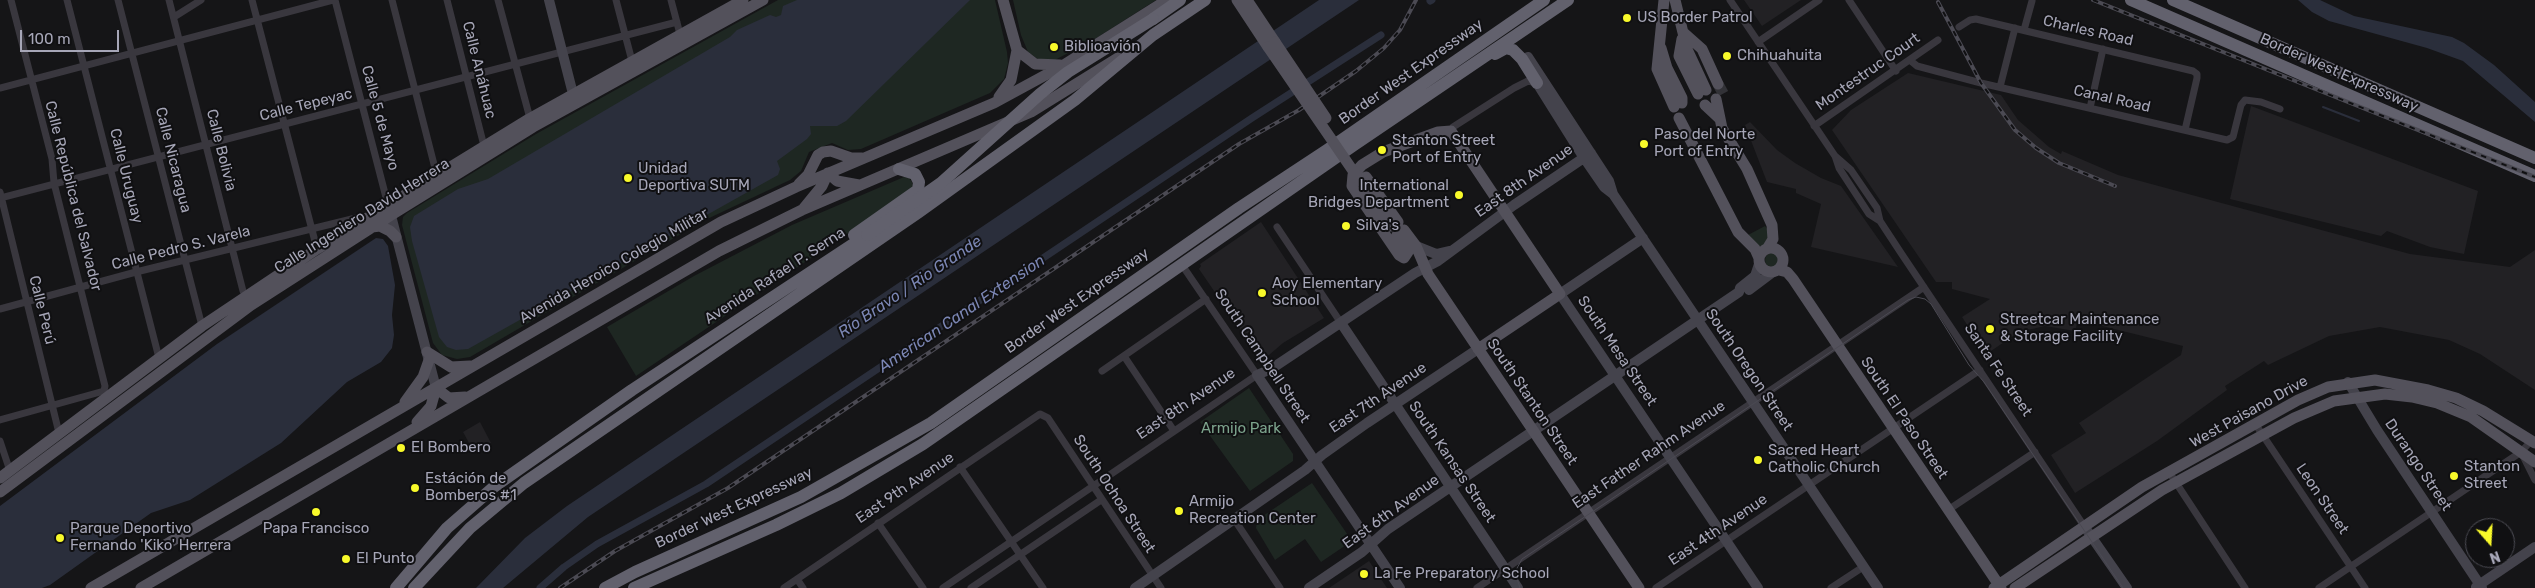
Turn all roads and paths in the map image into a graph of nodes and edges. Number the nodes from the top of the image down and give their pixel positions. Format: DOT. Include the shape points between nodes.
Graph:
graph roads {
  1 [pos="11,0"];
  2 [pos="67,0"];
  3 [pos="118,0"];
  4 [pos="169,0"];
  5 [pos="201,0"];
  6 [pos="252,0"];
  7 [pos="334,0"];
  8 [pos="392,0"];
  9 [pos="448,0"];
  10 [pos="498,0"];
  11 [pos="549,0"];
  12 [pos="616,0"];
  13 [pos="670,0"];
  14 [pos="743,0"];
  15 [pos="763,0"];
  16 [pos="1003,0"];
  17 [pos="1167,0"];
  18 [pos="1180,0"];
  19 [pos="1205,0"];
  20 [pos="1237,0"];
  21 [pos="1247,0"];
  22 [pos="1544,0"];
  23 [pos="1568,0"];
  24 [pos="1576,0"];
  25 [pos="1664,0"];
  26 [pos="1675,0"];
  27 [pos="1730,0"];
  28 [pos="1819,0"];
  29 [pos="1849,0"];
  30 [pos="2131,0"];
  31 [pos="2173,0"];
  32 [pos="2032,1"];
  33 [pos="728,4"];
  34 [pos="174,17"];
  35 [pos="257,20"];
  36 [pos="676,22"];
  37 [pos="1959,27"];
  38 [pos="2015,28"];
  39 [pos="2024,30"];
  40 [pos="680,34"];
  41 [pos="1153,35"];
  42 [pos="625,36"];
  43 [pos="179,39"];
  44 [pos="1938,40"];
  45 [pos="1758,42"];
  46 [pos="1272,44"];
  47 [pos="1660,44"];
  48 [pos="2103,49"];
  49 [pos="1017,50"];
  50 [pos="131,52"];
  51 [pos="562,52"];
  52 [pos="1527,55"];
  53 [pos="632,61"];
  54 [pos="1911,61"];
  55 [pos="84,64"];
  56 [pos="514,65"];
  57 [pos="1064,65"];
  58 [pos="1896,71"];
  59 [pos="466,77"];
  60 [pos="30,80"];
  61 [pos="1537,84"];
  62 [pos="2000,87"];
  63 [pos="0,88"];
  64 [pos="414,91"];
  65 [pos="576,98"];
  66 [pos="994,103"];
  67 [pos="361,105"];
  68 [pos="2090,108"];
  69 [pos="2280,109"];
  70 [pos="1720,119"];
  71 [pos="531,123"];
  72 [pos="284,124"];
  73 [pos="1814,126"];
  74 [pos="2185,130"];
  75 [pos="1451,131"];
  76 [pos="206,144"];
  77 [pos="1354,145"];
  78 [pos="484,146"];
  79 [pos="1588,156"];
  80 [pos="158,157"];
  81 [pos="865,158"];
  82 [pos="2535,158"];
  83 [pos="110,169"];
  84 [pos="899,169"];
  85 [pos="828,173"];
  86 [pos="437,176"];
  87 [pos="2535,176"];
  88 [pos="54,183"];
  89 [pos="860,185"];
  90 [pos="796,187"];
  91 [pos="0,196"];
  92 [pos="390,210"];
  93 [pos="802,210"];
  94 [pos="1505,212"];
  95 [pos="370,222"];
  96 [pos="1277,228"];
  97 [pos="1397,228"];
  98 [pos="312,230"];
  99 [pos="396,237"];
  100 [pos="1643,238"];
  101 [pos="1416,246"];
  102 [pos="233,249"];
  103 [pos="317,249"];
  104 [pos="1450,251"];
  105 [pos="1762,257"];
  106 [pos="185,260"];
  107 [pos="1182,265"];
  108 [pos="1426,267"];
  109 [pos="1776,271"];
  110 [pos="136,272"];
  111 [pos="1924,287"];
  112 [pos="81,288"];
  113 [pos="1739,292"];
  114 [pos="1560,294"];
  115 [pos="1206,299"];
  116 [pos="768,300"];
  117 [pos="248,301"];
  118 [pos="25,302"];
  119 [pos="0,309"];
  120 [pos="1698,320"];
  121 [pos="1340,323"];
  122 [pos="202,326"];
  123 [pos="1837,345"];
  124 [pos="1478,349"];
  125 [pos="428,356"];
  126 [pos="1124,356"];
  127 [pos="159,358"];
  128 [pos="474,365"];
  129 [pos="1980,370"];
  130 [pos="1102,371"];
  131 [pos="1257,375"];
  132 [pos="1616,376"];
  133 [pos="2348,382"];
  134 [pos="436,388"];
  135 [pos="106,394"];
  136 [pos="468,397"];
  137 [pos="2356,397"];
  138 [pos="1753,402"];
  139 [pos="1395,404"];
  140 [pos="52,406"];
  141 [pos="399,408"];
  142 [pos="1044,415"];
  143 [pos="0,420"];
  144 [pos="2256,425"];
  145 [pos="1894,428"];
  146 [pos="1174,431"];
  147 [pos="1533,431"];
  148 [pos="59,433"];
  149 [pos="407,433"];
  150 [pos="2263,435"];
  151 [pos="0,441"];
  152 [pos="2533,442"];
  153 [pos="2034,452"];
  154 [pos="2521,452"];
  155 [pos="1670,457"];
  156 [pos="1314,461"];
  157 [pos="2535,462"];
  158 [pos="960,467"];
  159 [pos="10,471"];
  160 [pos="2169,472"];
  161 [pos="0,478"];
  162 [pos="2535,480"];
  163 [pos="2175,482"];
  164 [pos="1809,485"];
  165 [pos="1092,486"];
  166 [pos="1451,487"];
  167 [pos="0,492"];
  168 [pos="1101,500"];
  169 [pos="1948,510"];
  170 [pos="2432,512"];
  171 [pos="1588,513"];
  172 [pos="1234,519"];
  173 [pos="878,523"];
  174 [pos="2084,526"];
  175 [pos="2092,536"];
  176 [pos="1726,541"];
  177 [pos="1011,542"];
  178 [pos="1370,544"];
  179 [pos="2535,547"];
  180 [pos="1020,555"];
  181 [pos="1863,566"];
  182 [pos="2350,567"];
  183 [pos="1505,569"];
  184 [pos="1152,576"];
  185 [pos="796,579"];
  186 [pos="1998,587"];
  187 [pos="2482,587"];
  188 [pos="91,588"];
  189 [pos="141,588"];
  190 [pos="396,588"];
  191 [pos="414,588"];
  192 [pos="605,588"];
  193 [pos="634,588"];
  194 [pos="784,588"];
  195 [pos="802,588"];
  196 [pos="923,588"];
  197 [pos="943,588"];
  198 [pos="971,588"];
  199 [pos="1043,588"];
  200 [pos="1135,588"];
  201 [pos="1162,588"];
  202 [pos="1280,588"];
  203 [pos="1309,588"];
  204 [pos="1400,588"];
  205 [pos="1477,588"];
  206 [pos="1518,588"];
  207 [pos="1639,588"];
  208 [pos="1656,588"];
  209 [pos="1758,588"];
  210 [pos="1831,588"];
  211 [pos="1878,588"];
  212 [pos="2015,588"];
  213 [pos="2127,588"];
  214 [pos="2245,588"];
  215 [pos="2319,588"];
  216 [pos="2365,588"];
  1 -- 60 [label="street, Calle República del Salvador"];
  2 -- 55 [label="street, Calle Uruguay"];
  3 -- 50 [label="street, Calle Nicaragua"];
  4 -- 34 [label="street, Calle Bolivia"];
  5 -- 34 [label="street"];
  6 -- 35 [label="street"];
  7 -- 35 [label="street"];
  7 -- 67 [label="street, Calle 5 de Mayo"];
  8 -- 64 [label="street"];
  9 -- 59 [label="street, Calle Anáhuac"];
  10 -- 56 [label="street"];
  11 -- 51 [label="street"];
  12 -- 42 [label="street"];
  13 -- 36 [label="street"];
  14 -- 33 [label="main road, Calle Ingeniero David Herrera"];
  15 -- 65 [label="main road, Calle Ingeniero David Herrera"];
  16 -- 49 [label="main road"];
  17 -- 57 [label="main road, Avenida Heroico Colegio Militar"];
  18 -- 116 [label="highway, Avenida Rafael P. Serna, bridge" via="1068,72 941,183"];
  19 -- 41 [label="highway"];
  20 -- 46 [label="main road"];
  21 -- 46 [label="main road"];
  22 -- 192 [label="highway, Border West Expressway" via="931,423 801,497"];
  23 -- 77 [label="highway, Border West Expressway"];
  24 -- 52 [label="highway" via="1522,37"];
  25 -- 47 [label="main road"];
  26 -- 47 [label="main road" via="1687,49 1706,90 1691,94 1674,60"];
  27 -- 45 [label="street, Santa Fe Street"];
  28 -- 45 [label="street"];
  29 -- 58 [label="street"];
  30 -- 87 [label="highway, Border West Expressway"];
  31 -- 82 [label="highway, Border West Expressway"];
  32 -- 39 [label="street"];
  33 -- 40 [label="main road, Calle Ingeniero David Herrera"];
  34 -- 43 [label="street, Calle Bolivia"];
  35 -- 43 [label="street"];
  35 -- 72 [label="street"];
  36 -- 40 [label="street"];
  36 -- 42 [label="street, Calle Tepeyac"];
  37 -- 38 [label="street, Charles Road" via="1976,19"];
  38 -- 39 [label="street, Charles Road"];
  38 -- 62 [label="street"];
  39 -- 48 [label="street, Charles Road"];
  40 -- 53 [label="main road, Calle Ingeniero David Herrera"];
  41 -- 84 [label="main road" via="1038,108"];
  41 -- 191 [label="highway, Avenida Rafael P. Serna" via="1075,100 919,212 524,483 470,528"];
  42 -- 51 [label="street, Calle Tepeyac"];
  42 -- 53 [label="street"];
  43 -- 50 [label="street"];
  43 -- 76 [label="street, Calle Bolivia"];
  44 -- 54 [label="street, Montestruc Court"];
  45 -- 73 [label="street, Santa Fe Street"];
  46 -- 97 [label="main road, South Stanton Street, bridge"];
  47 -- 105 [label="main road" via="1658,69 1738,232"];
  48 -- 68 [label="street"];
  48 -- 74 [label="street, Charles Road" via="2197,74"];
  49 -- 57 [label="main road" via="1035,64"];
  49 -- 66 [label="main road" via="1011,80"];
  50 -- 55 [label="street"];
  50 -- 80 [label="street, Calle Nicaragua"];
  51 -- 56 [label="street, Calle Tepeyac"];
  51 -- 65 [label="street"];
  52 -- 79 [label="street, South Oregon Street"];
  53 -- 65 [label="main road, Calle Ingeniero David Herrera"];
  54 -- 58 [label="street, Montestruc Court"];
  54 -- 62 [label="street, Canal Road" via="1917,66"];
  55 -- 60 [label="street"];
  55 -- 83 [label="street, Calle Uruguay"];
  56 -- 59 [label="street, Calle Tepeyac"];
  56 -- 71 [label="street"];
  57 -- 66 [label="main road, Avenida Heroico Colegio Militar"];
  58 -- 73 [label="street, Montestruc Court"];
  59 -- 64 [label="street, Calle Tepeyac"];
  59 -- 78 [label="street, Calle Anáhuac"];
  60 -- 63 [label="street"];
  60 -- 88 [label="street, Calle República del Salvador" via="52,159"];
  61 -- 75 [label="street" via="1528,81 1514,88"];
  61 -- 77 [label="highway" via="1518,54 1506,48 1388,127"];
  61 -- 79 [label="street, South Oregon Street"];
  62 -- 68 [label="street, Canal Road"];
  64 -- 67 [label="street, Calle Tepeyac"];
  64 -- 86 [label="street"];
  65 -- 71 [label="main road, Calle Ingeniero David Herrera"];
  66 -- 81 [label="main road, Avenida Heroico Colegio Militar"];
  67 -- 72 [label="street, Calle Tepeyac"];
  67 -- 92 [label="street, Calle 5 de Mayo"];
  68 -- 74 [label="street, Canal Road"];
  69 -- 74 [label="street, Canal Road" via="2245,100 2240,105 2234,137 2229,140"];
  70 -- 70 [label="main road" via="1714,100"];
  70 -- 105 [label="main road" via="1748,169 1768,216 1773,235"];
  71 -- 78 [label="main road, Calle Ingeniero David Herrera"];
  71 -- 92 [label="main road, Calle Ingeniero David Herrera"];
  72 -- 76 [label="street, Calle Tepeyac"];
  72 -- 98 [label="street"];
  73 -- 111 [label="street, Santa Fe Street" via="1835,156 1851,170 1877,208 1880,221"];
  75 -- 94 [label="main road, South Mesa Street"];
  75 -- 97 [label="main road, South Stanton Street" via="1438,132 1383,152 1353,175 1352,186 1398,255 1404,258 1408,252"];
  76 -- 80 [label="street, Calle Tepeyac"];
  76 -- 102 [label="street, Calle Bolivia"];
  77 -- 107 [label="highway"];
  78 -- 86 [label="main road, Calle Ingeniero David Herrera"];
  79 -- 94 [label="street, East 8th Avenue"];
  79 -- 100 [label="street, South Oregon Street" via="1604,187 1613,194"];
  80 -- 83 [label="street, Calle Tepeyac"];
  80 -- 106 [label="street, Calle Nicaragua"];
  81 -- 85 [label="main road, Avenida Heroico Colegio Militar"];
  81 -- 90 [label="main road" via="823,152"];
  83 -- 88 [label="street, Calle Tepeyac"];
  83 -- 110 [label="street, Calle Uruguay"];
  84 -- 89 [label="main road"];
  84 -- 116 [label="highway" via="911,172 917,178 919,186 915,193 788,280"];
  85 -- 89 [label="main road" via="837,180"];
  85 -- 90 [label="main road, Avenida Heroico Colegio Militar"];
  85 -- 93 [label="main road" via="822,186"];
  86 -- 92 [label="main road, Calle Ingeniero David Herrera"];
  88 -- 91 [label="street, Calle Tepeyac"];
  88 -- 112 [label="street, Calle República del Salvador"];
  89 -- 93 [label="main road"];
  90 -- 128 [label="main road, Avenida Heroico Colegio Militar" via="704,232"];
  91 -- 118 [label="street, Calle Perú"];
  92 -- 95 [label="main road, Calle Ingeniero David Herrera"];
  92 -- 99 [label="street, Calle 5 de Mayo"];
  93 -- 136 [label="main road" via="719,251"];
  94 -- 104 [label="street, East 8th Avenue"];
  94 -- 114 [label="main road, South Mesa Street"];
  95 -- 98 [label="street, Calle Pedro S. Varela" via="360,217"];
  95 -- 99 [label="main road"];
  95 -- 103 [label="main road, Calle Ingeniero David Herrera"];
  95 -- 117 [label="main road, Calle Ingeniero David Herrera"];
  96 -- 121 [label="street, South Kansas Street"];
  97 -- 101 [label="main road, South Stanton Street"];
  98 -- 102 [label="street, Calle Pedro S. Varela"];
  98 -- 103 [label="street"];
  99 -- 125 [label="street, Calle 5 de Mayo"];
  100 -- 114 [label="street, East 7th Avenue"];
  100 -- 120 [label="street, South Oregon Street"];
  101 -- 104 [label="street" via="1436,254"];
  101 -- 108 [label="main road, South Stanton Street"];
  102 -- 106 [label="street, Calle Pedro S. Varela"];
  102 -- 117 [label="street, Calle Bolivia"];
  103 -- 117 [label="main road, Calle Ingeniero David Herrera"];
  104 -- 108 [label="street, East 8th Avenue"];
  105 -- 109 [label="main road" via="1766,271"];
  105 -- 109 [label="main road" via="1777,249 1782,254 1784,262"];
  105 -- 113 [label="street, East 6th Avenue" via="1755,276"];
  106 -- 110 [label="street, Calle Pedro S. Varela"];
  106 -- 122 [label="street, Calle Nicaragua"];
  107 -- 115 [label="street, South Campbell Street"];
  107 -- 193 [label="highway" via="958,422 888,466 776,524"];
  108 -- 121 [label="street, East 8th Avenue"];
  108 -- 124 [label="main road, South Stanton Street"];
  109 -- 113 [label="street, East 6th Avenue" via="1744,293"];
  109 -- 123 [label="main road, South El Paso Street" via="1790,275"];
  110 -- 112 [label="street, Calle Pedro S. Varela"];
  110 -- 127 [label="street, Calle Uruguay"];
  111 -- 123 [label="street, East Father Rahm Avenue"];
  111 -- 129 [label="street, Santa Fe Street"];
  112 -- 118 [label="street, Calle Pedro S. Varela"];
  112 -- 135 [label="street, Calle República del Salvador"];
  113 -- 120 [label="street, East 6th Avenue"];
  114 -- 124 [label="main road, East 7th Avenue"];
  114 -- 132 [label="street, South Mesa Street"];
  115 -- 126 [label="street"];
  115 -- 131 [label="street, South Campbell Street"];
  116 -- 190 [label="highway, Avenida Rafael P. Serna" via="495,486 446,528"];
  117 -- 122 [label="main road, Calle Ingeniero David Herrera"];
  117 -- 167 [label="main road, Calle Ingeniero David Herrera"];
  118 -- 119 [label="street, Calle Pedro S. Varela"];
  118 -- 140 [label="street, Calle Perú"];
  120 -- 132 [label="street, East 6th Avenue"];
  120 -- 138 [label="street, South Oregon Street"];
  121 -- 131 [label="street, East 8th Avenue"];
  121 -- 139 [label="street, South Kansas Street"];
  122 -- 127 [label="main road, Calle Ingeniero David Herrera"];
  123 -- 138 [label="street, East Father Rahm Avenue"];
  123 -- 145 [label="main road, South El Paso Street"];
  124 -- 139 [label="street, East 7th Avenue"];
  124 -- 147 [label="main road, South Stanton Street"];
  125 -- 128 [label="main road" via="451,367"];
  125 -- 134 [label="street, Calle 5 de Mayo"];
  125 -- 141 [label="main road" via="423,377"];
  126 -- 130 [label="street"];
  126 -- 146 [label="street"];
  127 -- 135 [label="main road, Calle Ingeniero David Herrera"];
  128 -- 134 [label="main road, Avenida Heroico Colegio Militar"];
  129 -- 145 [label="street, East 4th Avenue"];
  129 -- 153 [label="street, Santa Fe Street"];
  131 -- 146 [label="street, East 8th Avenue"];
  131 -- 156 [label="street, South Campbell Street"];
  132 -- 147 [label="street, East 6th Avenue"];
  132 -- 155 [label="street, South Mesa Street"];
  133 -- 137 [label="street, Durango Street"];
  133 -- 144 [label="main road, West Paisano Drive" via="2308,395"];
  133 -- 152 [label="main road, West Paisano Drive" via="2393,382 2456,398"];
  134 -- 136 [label="main road" via="449,398"];
  134 -- 141 [label="main road, Avenida Heroico Colegio Militar"];
  134 -- 149 [label="main road" via="431,406"];
  135 -- 140 [label="street"];
  135 -- 148 [label="main road, Calle Ingeniero David Herrera"];
  136 -- 149 [label="main road"];
  137 -- 150 [label="main road, West Paisano Drive" via="2314,408"];
  137 -- 154 [label="main road, West Paisano Drive" via="2398,395 2437,403 2471,417"];
  137 -- 170 [label="street, Durango Street"];
  138 -- 155 [label="street, East Father Rahm Avenue"];
  138 -- 164 [label="street, South Oregon Street"];
  139 -- 156 [label="street, East 7th Avenue"];
  139 -- 166 [label="street, South Kansas Street"];
  140 -- 143 [label="street"];
  140 -- 148 [label="street, Calle Perú"];
  141 -- 188 [label="main road, Avenida Heroico Colegio Militar"];
  142 -- 158 [label="street, East 9th Avenue" via="1036,415"];
  142 -- 165 [label="street, South Ochoa Street"];
  144 -- 150 [label="street, Leon Street"];
  144 -- 160 [label="main road, West Paisano Drive"];
  145 -- 164 [label="street, East 4th Avenue"];
  145 -- 169 [label="main road, South El Paso Street"];
  146 -- 165 [label="street, East 8th Avenue"];
  147 -- 166 [label="street, East 6th Avenue"];
  147 -- 171 [label="main road, South Stanton Street"];
  148 -- 159 [label="main road, Calle Ingeniero David Herrera"];
  149 -- 189 [label="main road"];
  150 -- 163 [label="main road, West Paisano Drive"];
  150 -- 182 [label="street, Leon Street"];
  151 -- 159 [label="street"];
  152 -- 154 [label="street"];
  153 -- 169 [label="street"];
  153 -- 174 [label="street, Santa Fe Street"];
  154 -- 157 [label="main road, West Paisano Drive"];
  154 -- 162 [label="street"];
  154 -- 170 [label="street"];
  155 -- 171 [label="street, East Father Rahm Avenue"];
  155 -- 176 [label="street, South Mesa Street"];
  156 -- 172 [label="street, East 7th Avenue"];
  156 -- 178 [label="street, South Campbell Street"];
  158 -- 173 [label="street, East 9th Avenue"];
  158 -- 177 [label="street"];
  159 -- 161 [label="main road, Calle Ingeniero David Herrera"];
  160 -- 163 [label="street"];
  160 -- 174 [label="main road, West Paisano Drive"];
  163 -- 175 [label="main road, West Paisano Drive"];
  163 -- 214 [label="street"];
  164 -- 176 [label="street, East 4th Avenue"];
  164 -- 181 [label="street, South Oregon Street"];
  165 -- 168 [label="street, South Ochoa Street"];
  165 -- 177 [label="street, East 8th Avenue"];
  166 -- 178 [label="street, East 6th Avenue"];
  166 -- 183 [label="street, South Kansas Street"];
  168 -- 180 [label="street"];
  168 -- 184 [label="street, South Ochoa Street"];
  169 -- 186 [label="main road, South El Paso Street"];
  170 -- 182 [label="street"];
  170 -- 187 [label="street, Durango Street"];
  171 -- 183 [label="street, East Father Rahm Avenue"];
  171 -- 207 [label="main road, South Stanton Street"];
  172 -- 184 [label="street, East 7th Avenue"];
  172 -- 202 [label="street"];
  173 -- 185 [label="street, East 9th Avenue"];
  173 -- 196 [label="street"];
  174 -- 175 [label="street, Santa Fe Street"];
  174 -- 186 [label="main road, West Paisano Drive"];
  175 -- 212 [label="main road, West Paisano Drive"];
  175 -- 213 [label="street, Santa Fe Street"];
  176 -- 208 [label="street, East 4th Avenue"];
  176 -- 209 [label="street, South Mesa Street"];
  177 -- 180 [label="street"];
  177 -- 197 [label="street, East 8th Avenue"];
  178 -- 203 [label="street, East 6th Avenue"];
  178 -- 204 [label="street, South Campbell Street"];
  179 -- 187 [label="street"];
  180 -- 198 [label="street"];
  180 -- 199 [label="street"];
  181 -- 210 [label="street"];
  181 -- 211 [label="street, South Oregon Street"];
  182 -- 215 [label="street"];
  182 -- 216 [label="street, Leon Street"];
  183 -- 205 [label="street, East Father Rahm Avenue"];
  183 -- 206 [label="street, South Kansas Street"];
  184 -- 200 [label="street, East 7th Avenue"];
  184 -- 201 [label="street, South Ochoa Street"];
  185 -- 194 [label="street, East 9th Avenue"];
  185 -- 195 [label="street"];
}
